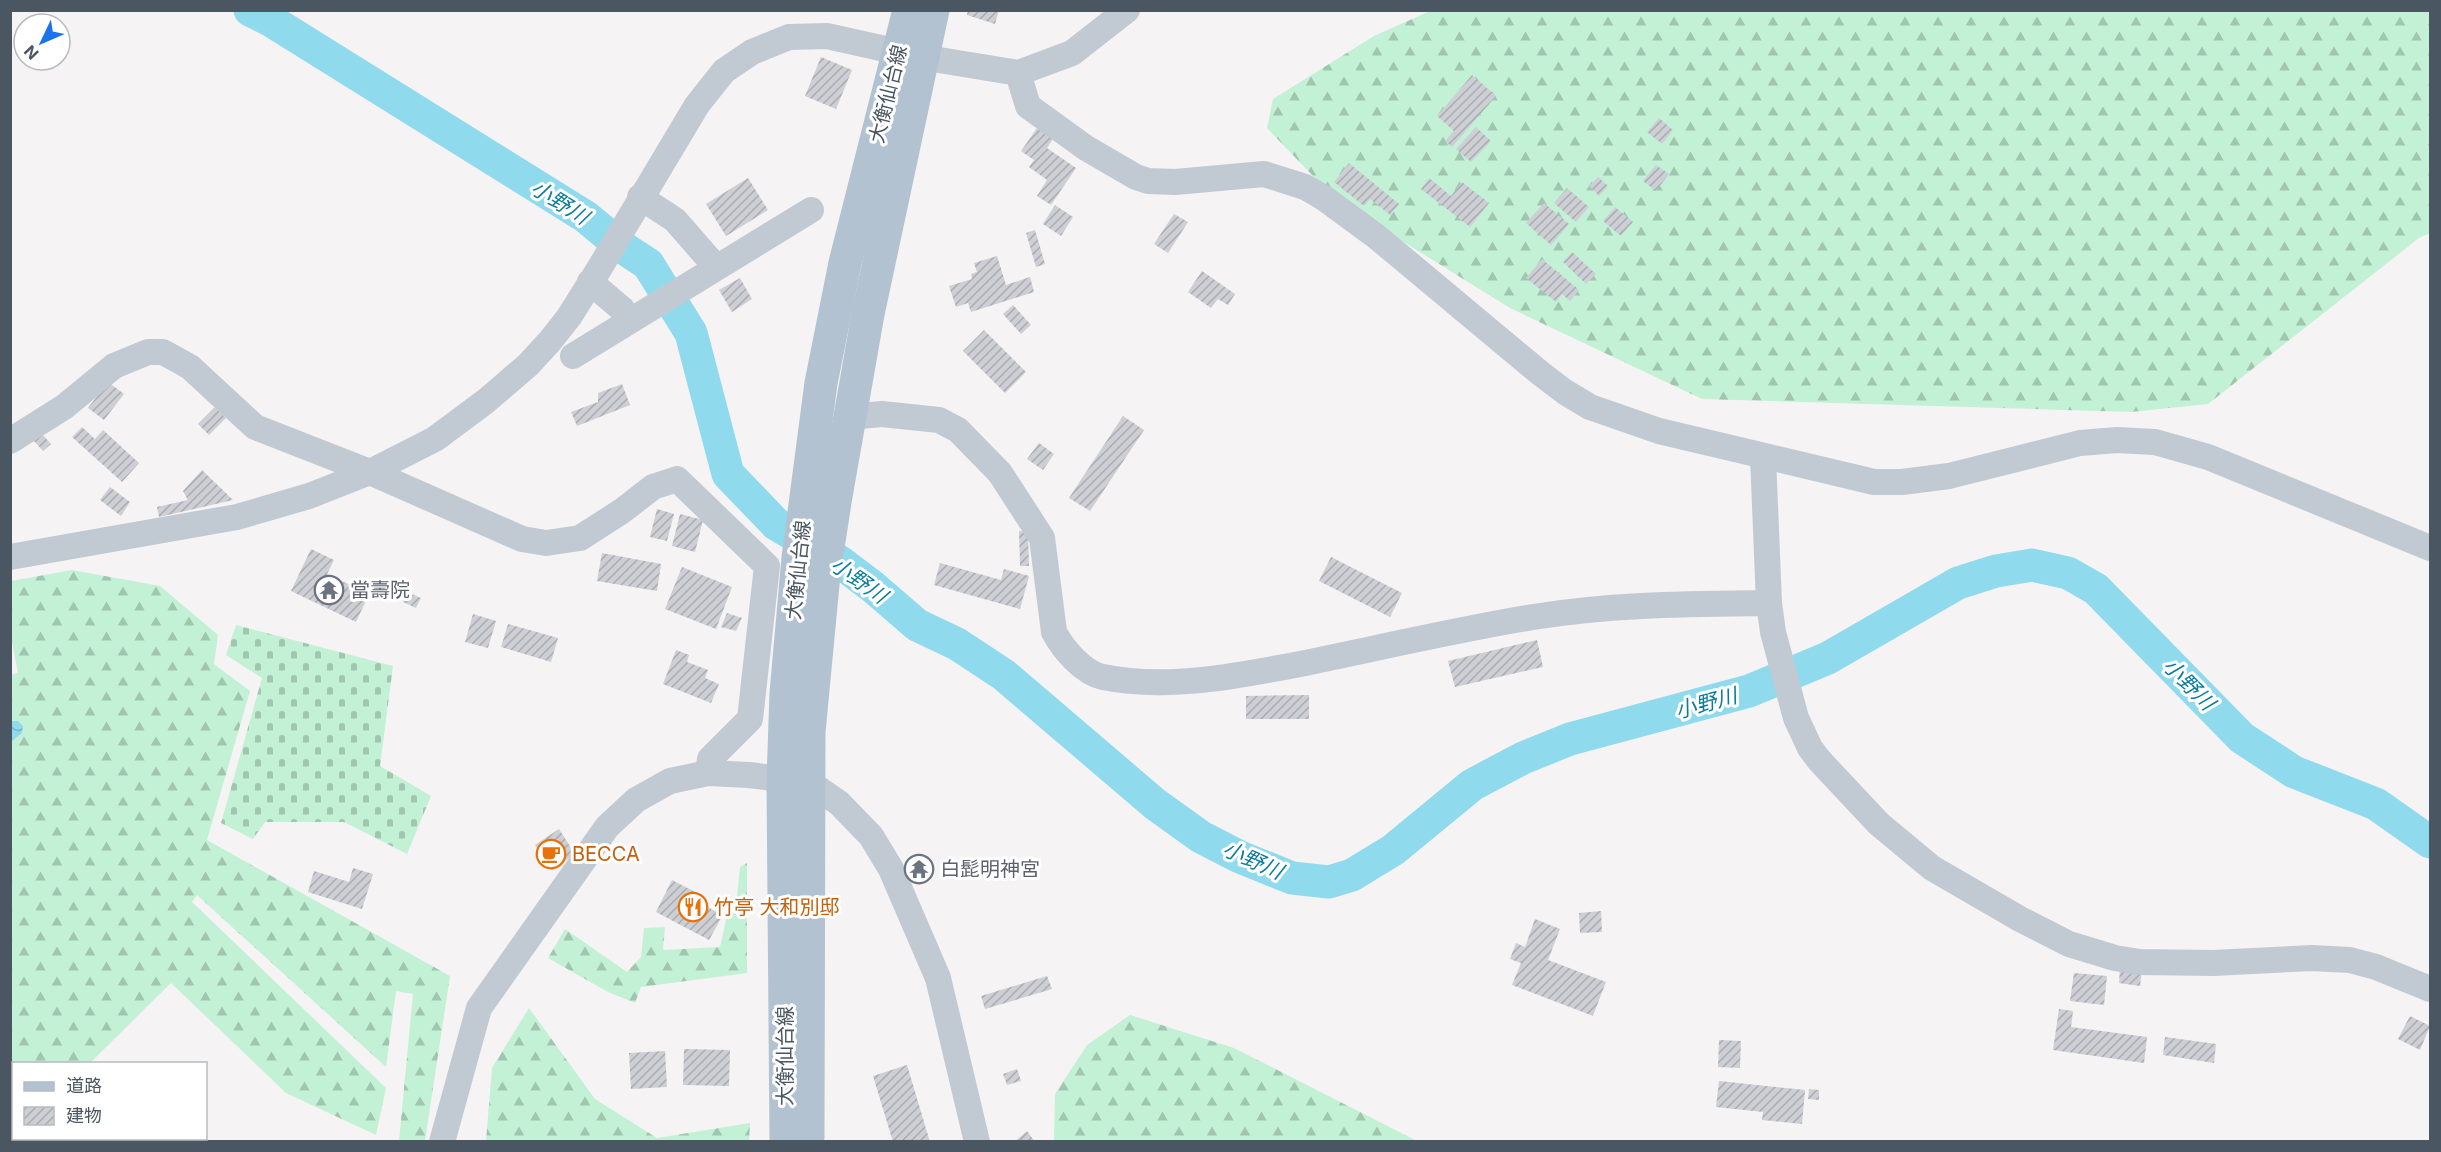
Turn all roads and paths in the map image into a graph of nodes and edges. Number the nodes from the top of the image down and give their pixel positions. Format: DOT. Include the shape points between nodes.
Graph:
graph roads {
  1 [pos="909,10"];
  2 [pos="933,10"];
  3 [pos="1127,10"];
  4 [pos="910,54"];
  5 [pos="1018,73"];
  6 [pos="636,204"];
  7 [pos="811,210"];
  8 [pos="710,271"];
  9 [pos="595,275"];
  10 [pos="637,316"];
  11 [pos="573,356"];
  12 [pos="849,417"];
  13 [pos="10,441"];
  14 [pos="1763,457"];
  15 [pos="370,472"];
  16 [pos="821,494"];
  17 [pos="2430,548"];
  18 [pos="10,557"];
  19 [pos="1769,603"];
  20 [pos="708,774"];
  21 [pos="796,782"];
  22 [pos="2430,989"];
  23 [pos="442,1142"];
  24 [pos="786,1142"];
  25 [pos="808,1142"];
  26 [pos="977,1142"];
  1 -- 4 [label="main road, 大衡仙台線"];
  2 -- 4 [label="main road, 大衡仙台線"];
  3 -- 5 [label="street" via="1072,53"];
  4 -- 5 [label="street"];
  4 -- 6 [label="street" via="827,36 789,37 752,52 724,71 697,105"];
  4 -- 12 [label="main road, 大衡仙台線"];
  4 -- 16 [label="main road, 大衡仙台線" via="845,263 821,383"];
  5 -- 14 [label="street" via="1028,106 1116,166 1148,181 1264,174 1305,187 1346,212 1573,397 1606,414 1659,431"];
  6 -- 8 [label="street" via="675,220"];
  6 -- 9 [label="street"];
  7 -- 8 [label="street"];
  8 -- 10 [label="street"];
  9 -- 10 [label="street" via="622,309"];
  9 -- 15 [label="street" via="556,333 520,373 435,440"];
  10 -- 11 [label="street"];
  12 -- 16 [label="main road, 大衡仙台線"];
  12 -- 19 [label="street" via="882,414 939,420 958,430 999,473 1042,537 1054,632 1086,669 1100,677 1191,681 1257,672 1534,617 1628,606"];
  13 -- 15 [label="street" via="64,407 114,366 148,352 163,352 190,367 255,427"];
  14 -- 17 [label="street" via="1874,482 1902,482 1949,476 2080,443 2155,442 2208,457"];
  14 -- 19 [label="street"];
  15 -- 18 [label="street" via="309,496 237,517"];
  15 -- 20 [label="street" via="493,528 546,543 580,538 653,487 677,479 767,566 750,719 710,759"];
  16 -- 21 [label="main road, 大衡仙台線" via="811,566 809,732"];
  19 -- 22 [label="street" via="1776,646 1804,736 1819,760 1888,831 1932,868 2069,944 2115,958 2213,963 2303,958 2350,960"];
  20 -- 21 [label="street"];
  20 -- 23 [label="street" via="670,781 636,800 607,827 479,1008"];
  21 -- 24 [label="main road, 大衡仙台線"];
  21 -- 25 [label="main road, 大衡仙台線"];
  21 -- 26 [label="street" via="839,803 871,836 891,869 938,978"];
}
